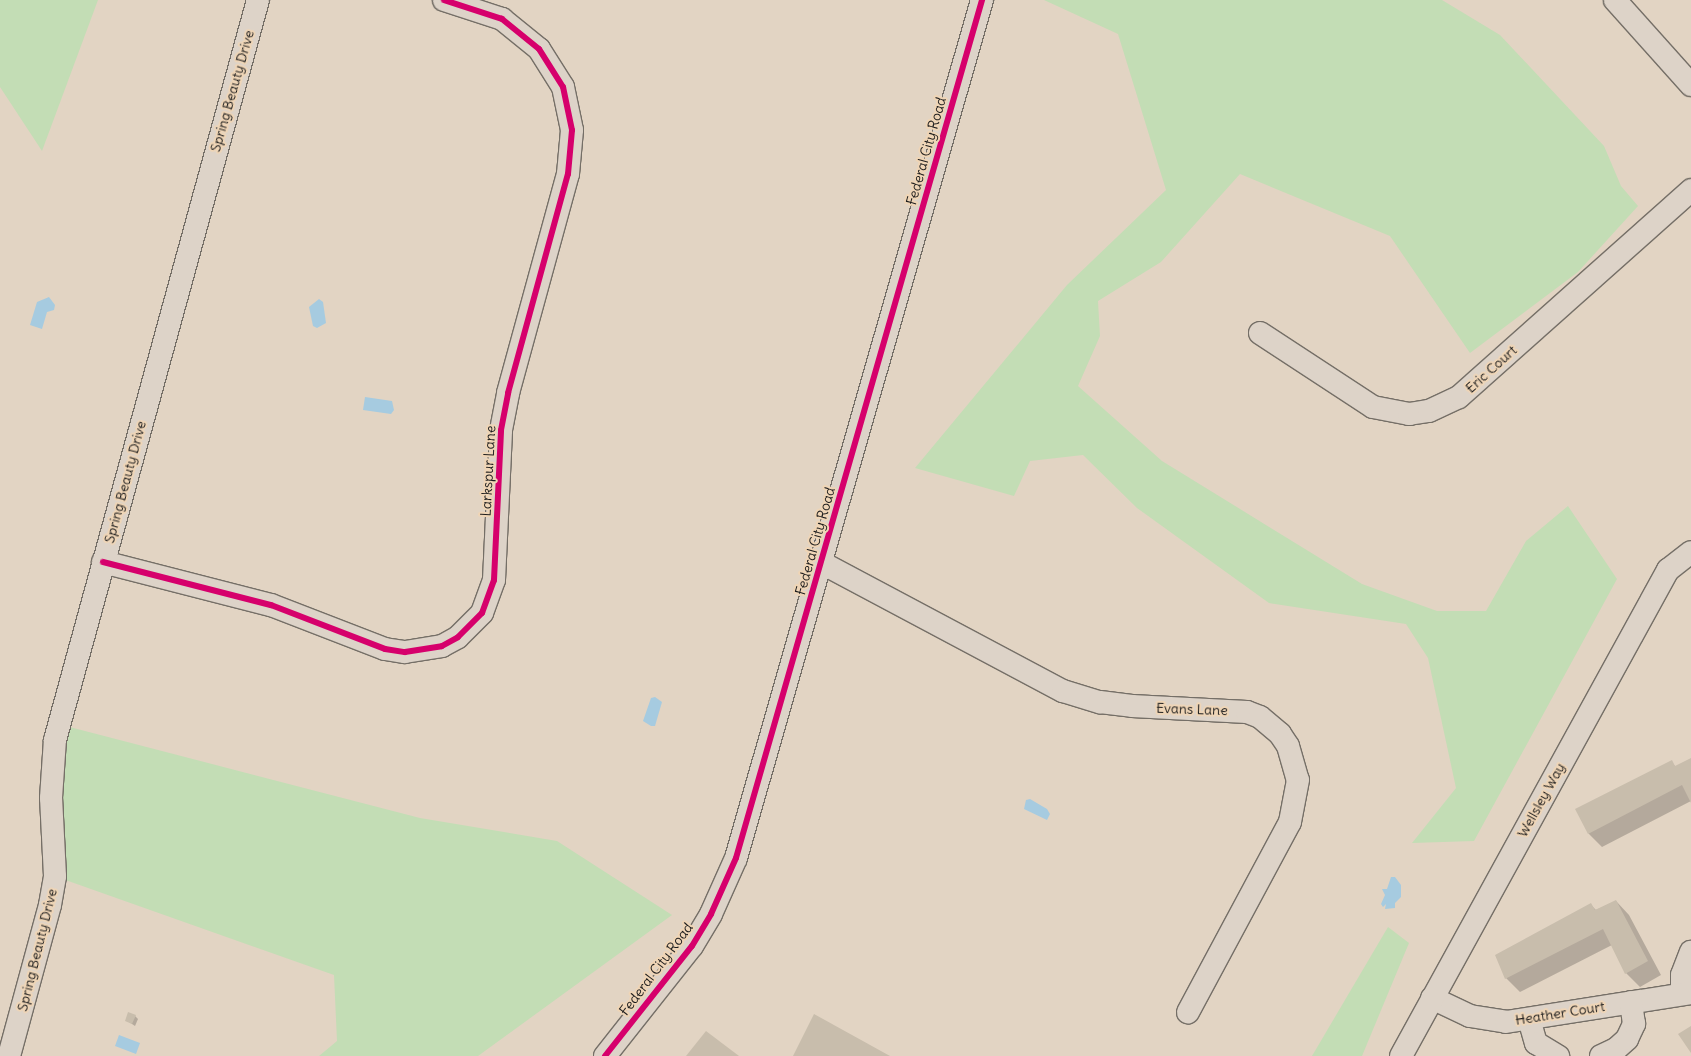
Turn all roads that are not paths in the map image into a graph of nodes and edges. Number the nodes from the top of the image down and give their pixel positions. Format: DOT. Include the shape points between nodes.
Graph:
graph roads {
  1 [pos="258,0"];
  2 [pos="444,0"];
  3 [pos="982,0"];
  4 [pos="1615,0"];
  5 [pos="1691,85"];
  6 [pos="1691,190"];
  7 [pos="1260,333"];
  8 [pos="1691,552"];
  9 [pos="103,562"];
  10 [pos="822,563"];
  11 [pos="1691,952"];
  12 [pos="1686,994"];
  13 [pos="1432,998"];
  14 [pos="1631,1002"];
  15 [pos="1188,1012"];
  16 [pos="1529,1018"];
  17 [pos="9,1056"];
  18 [pos="606,1056"];
  19 [pos="1401,1056"];
  20 [pos="1558,1056"];
  21 [pos="1601,1056"];
  1 -- 9 [label="street, Spring Beauty Drive"];
  2 -- 9 [label="street, Larkspur Lane" via="502,19 539,49 563,87 572,130 568,174 508,393 501,430 494,580 482,613 458,637 442,646 405,652 386,648 271,605"];
  3 -- 10 [label="street, Federal City Road"];
  4 -- 5 [label="street"];
  6 -- 7 [label="street, Eric Court" via="1459,396 1429,411 1409,414 1373,407"];
  8 -- 13 [label="street, Wellsley Way" via="1668,570"];
  9 -- 17 [label="street, Spring Beauty Drive" via="55,740 51,798 55,876"];
  10 -- 15 [label="street, Evans Lane" via="1063,691 1124,705 1247,712 1280,734 1288,746 1298,780 1290,822"];
  10 -- 18 [label="street, Federal City Road" via="725,886 692,946"];
  11 -- 12 [label="street" via="1682,975"];
  12 -- 14 [label="street, Heather Court"];
  13 -- 16 [label="street, Heather Court" via="1488,1021"];
  13 -- 19 [label="street, Wellsley Way"];
  14 -- 16 [label="street, Heather Court"];
  14 -- 21 [label="street" via="1634,1024 1627,1039"];
  16 -- 20 [label="street" via="1536,1043"];
}
